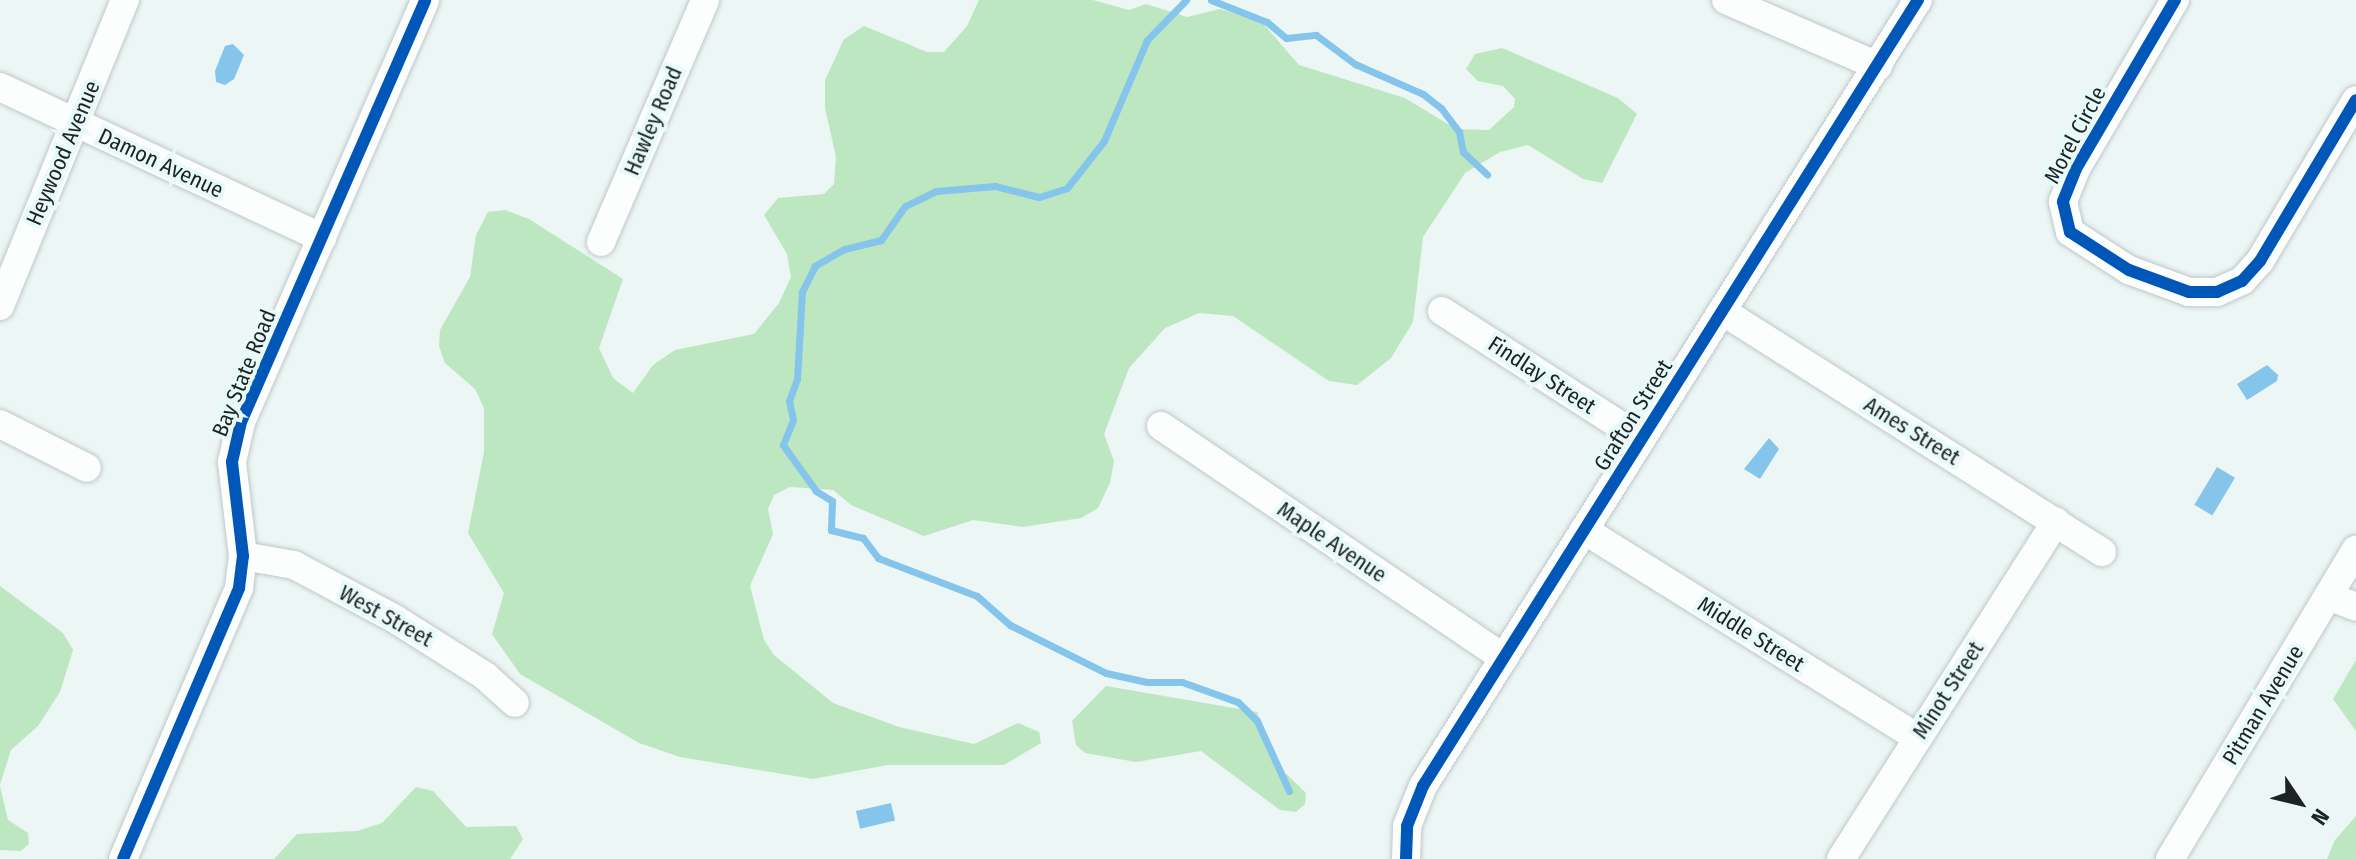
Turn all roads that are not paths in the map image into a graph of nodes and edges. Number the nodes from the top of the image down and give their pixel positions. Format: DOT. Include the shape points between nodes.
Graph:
graph roads {
  1 [pos="125,0"];
  2 [pos="425,0"];
  3 [pos="705,0"];
  4 [pos="1726,0"];
  5 [pos="1918,0"];
  6 [pos="2175,0"];
  7 [pos="1878,66"];
  8 [pos="0,87"];
  9 [pos="2356,100"];
  10 [pos="76,123"];
  11 [pos="322,238"];
  12 [pos="601,242"];
  13 [pos="0,306"];
  14 [pos="1442,311"];
  15 [pos="1722,311"];
  16 [pos="0,424"];
  17 [pos="1161,426"];
  18 [pos="1641,439"];
  19 [pos="87,468"];
  20 [pos="2056,522"];
  21 [pos="1584,530"];
  22 [pos="2356,550"];
  23 [pos="2102,552"];
  24 [pos="243,556"];
  25 [pos="2328,596"];
  26 [pos="2356,607"];
  27 [pos="1504,658"];
  28 [pos="515,703"];
  29 [pos="1917,737"];
  30 [pos="123,859"];
  31 [pos="1406,859"];
  32 [pos="1841,859"];
  33 [pos="2170,859"];
  1 -- 10 [label="street, Heywood Avenue"];
  2 -- 11 [label="street, Bay State Road"];
  3 -- 12 [label="street, Hawley Road"];
  4 -- 7 [label="street"];
  5 -- 7 [label="street, Grafton Street"];
  6 -- 9 [label="street, Morel Circle" via="2076,169 2063,202 2070,232 2120,264 2189,292 2217,292 2242,281 2260,261"];
  7 -- 15 [label="street, Grafton Street"];
  8 -- 10 [label="street, Damon Avenue"];
  10 -- 11 [label="street, Damon Avenue"];
  10 -- 13 [label="street, Heywood Avenue"];
  11 -- 24 [label="street, Bay State Road" via="236,439 233,483"];
  14 -- 18 [label="street, Findlay Street"];
  15 -- 18 [label="street, Grafton Street"];
  15 -- 20 [label="street, Ames Street"];
  16 -- 19 [label="street"];
  17 -- 27 [label="street, Maple Avenue"];
  18 -- 21 [label="street, Grafton Street"];
  20 -- 23 [label="street, Ames Street"];
  20 -- 29 [label="street, Minot Street"];
  21 -- 27 [label="street, Grafton Street"];
  21 -- 29 [label="street, Middle Street"];
  22 -- 25 [label="street, Pitman Avenue"];
  24 -- 28 [label="street, West Street" via="294,565 381,612 485,676"];
  24 -- 30 [label="street, Bay State Road" via="239,588 219,644"];
  25 -- 26 [label="street"];
  25 -- 33 [label="street, Pitman Avenue"];
  27 -- 31 [label="street, Grafton Street" via="1413,806"];
  29 -- 32 [label="street, Minot Street"];
}
